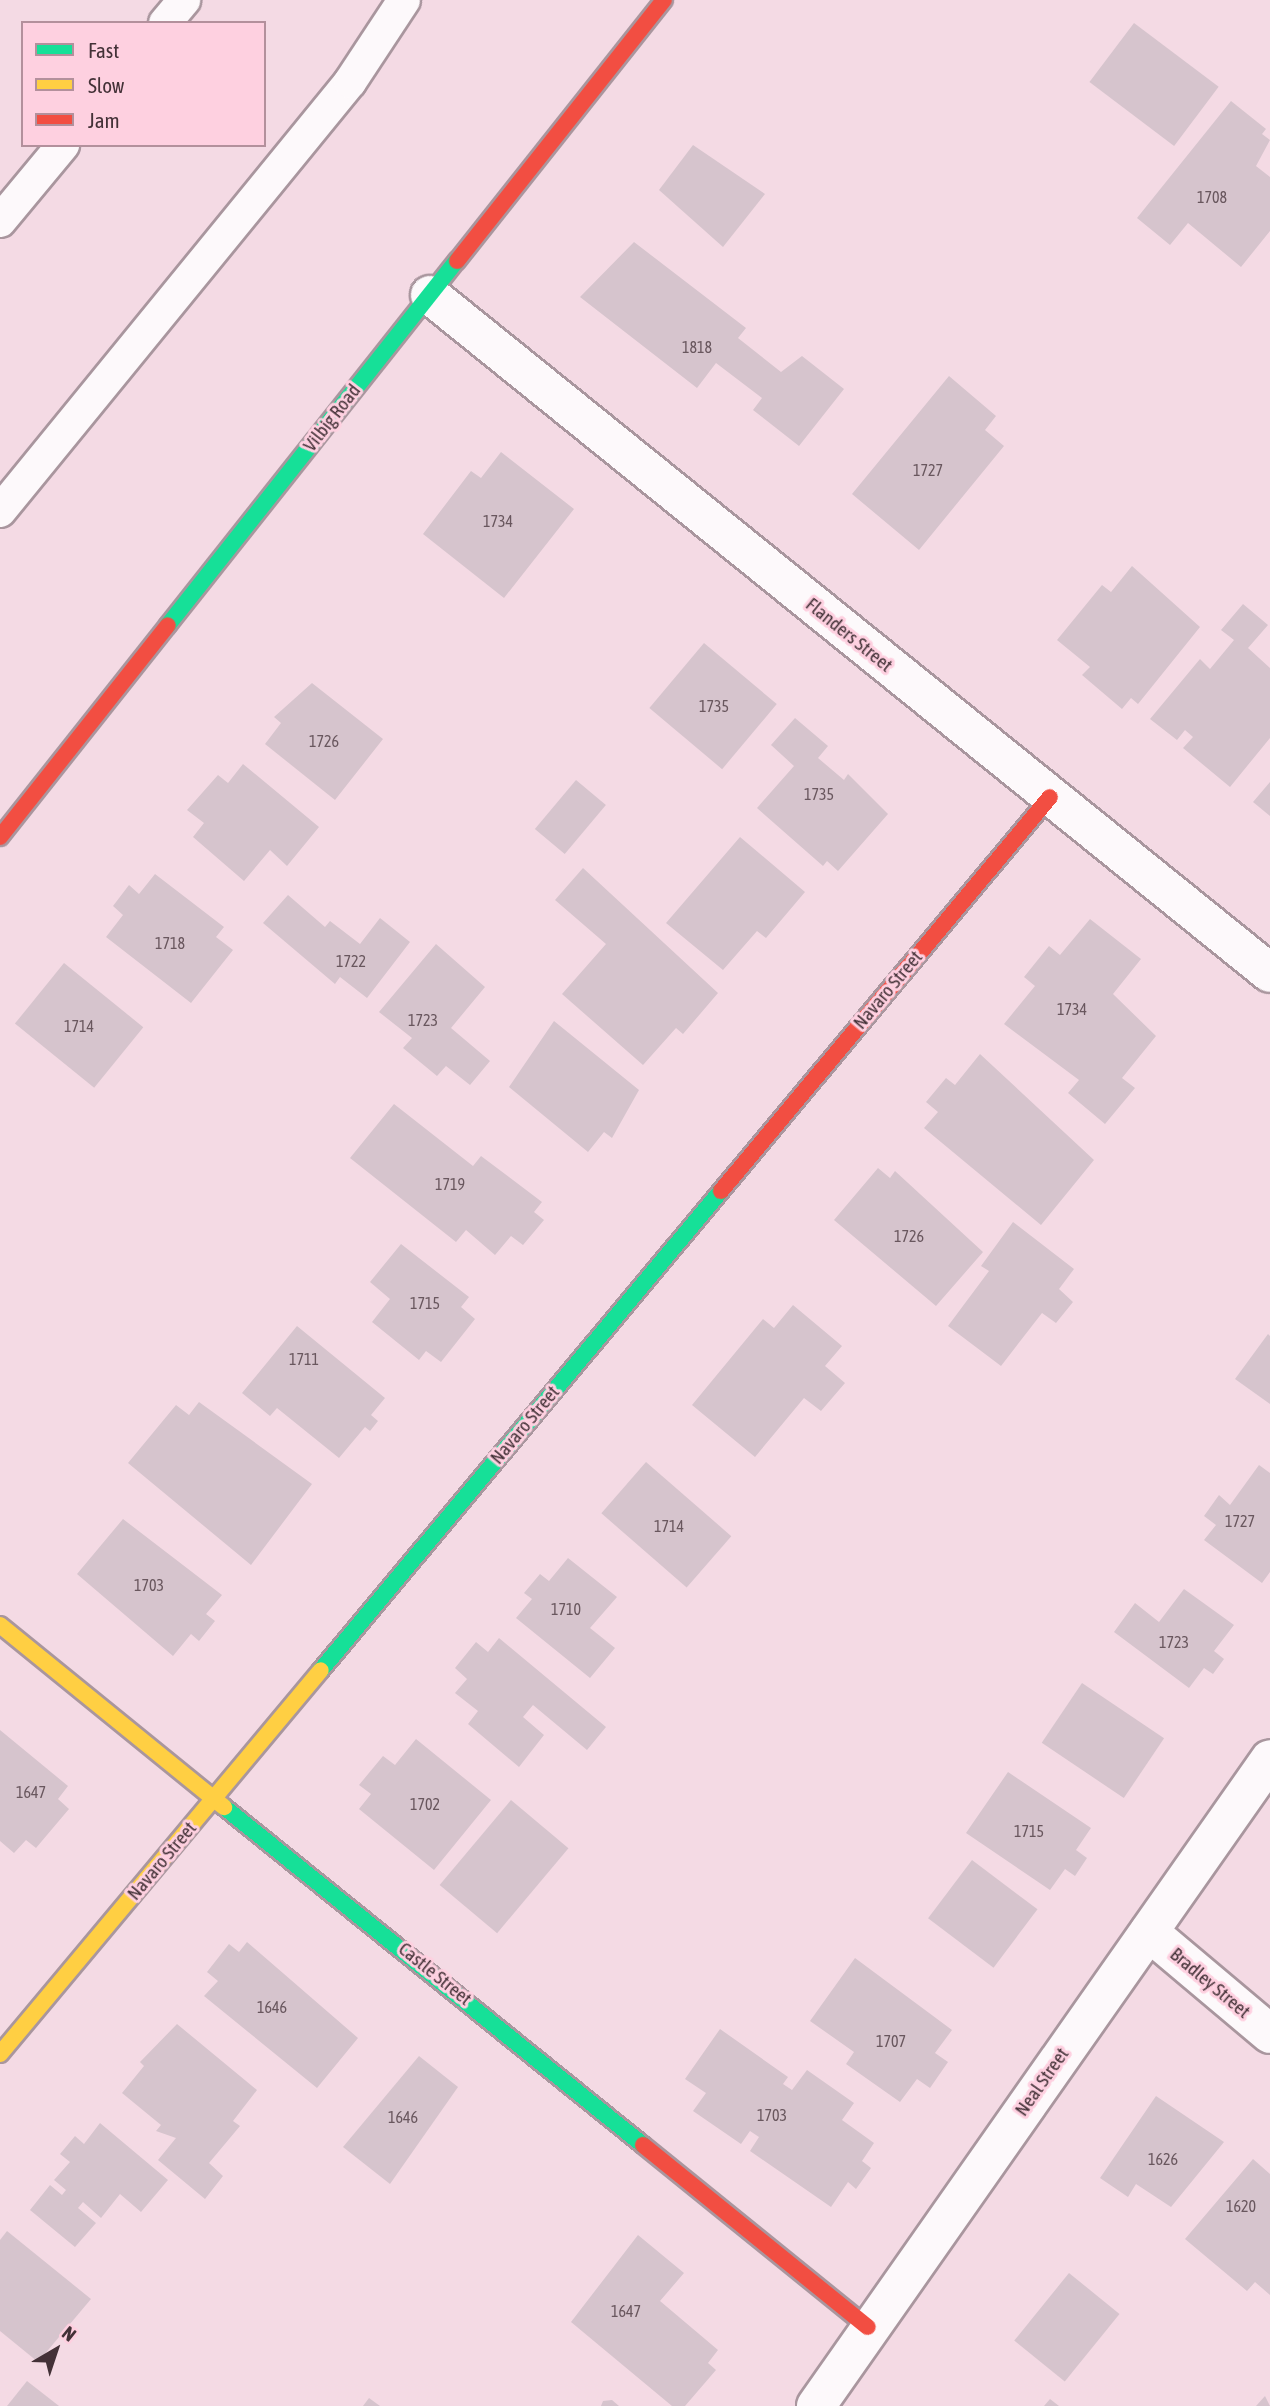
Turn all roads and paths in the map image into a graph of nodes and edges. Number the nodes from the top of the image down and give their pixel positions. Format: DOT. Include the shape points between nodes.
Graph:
graph roads {
  1 [pos="184,0"];
  2 [pos="404,0"];
  3 [pos="664,0"];
  4 [pos="167,21"];
  5 [pos="61,147"];
  6 [pos="0,222"];
  7 [pos="430,295"];
  8 [pos="0,511"];
  9 [pos="1050,797"];
  10 [pos="0,837"];
  11 [pos="1270,972"];
  12 [pos="0,1625"];
  13 [pos="1270,1759"];
  14 [pos="215,1797"];
  15 [pos="1149,1932"];
  16 [pos="1270,2034"];
  17 [pos="0,2054"];
  18 [pos="868,2327"];
  19 [pos="816,2406"];
  1 -- 4 [label="lane"];
  2 -- 8 [label="lane" via="350,82"];
  3 -- 7 [label="street, Vilbig Road"];
  5 -- 6 [label="lane"];
  7 -- 9 [label="street, Flanders Street"];
  7 -- 10 [label="street, Vilbig Road"];
  9 -- 11 [label="street, Flanders Street"];
  9 -- 14 [label="street, Navaro Street"];
  12 -- 14 [label="street, Castle Street"];
  13 -- 15 [label="street, Neal Street"];
  14 -- 17 [label="street, Navaro Street"];
  14 -- 18 [label="street, Castle Street"];
  15 -- 16 [label="street, Bradley Street"];
  15 -- 18 [label="street, Neal Street"];
  18 -- 19 [label="street, Neal Street"];
}
